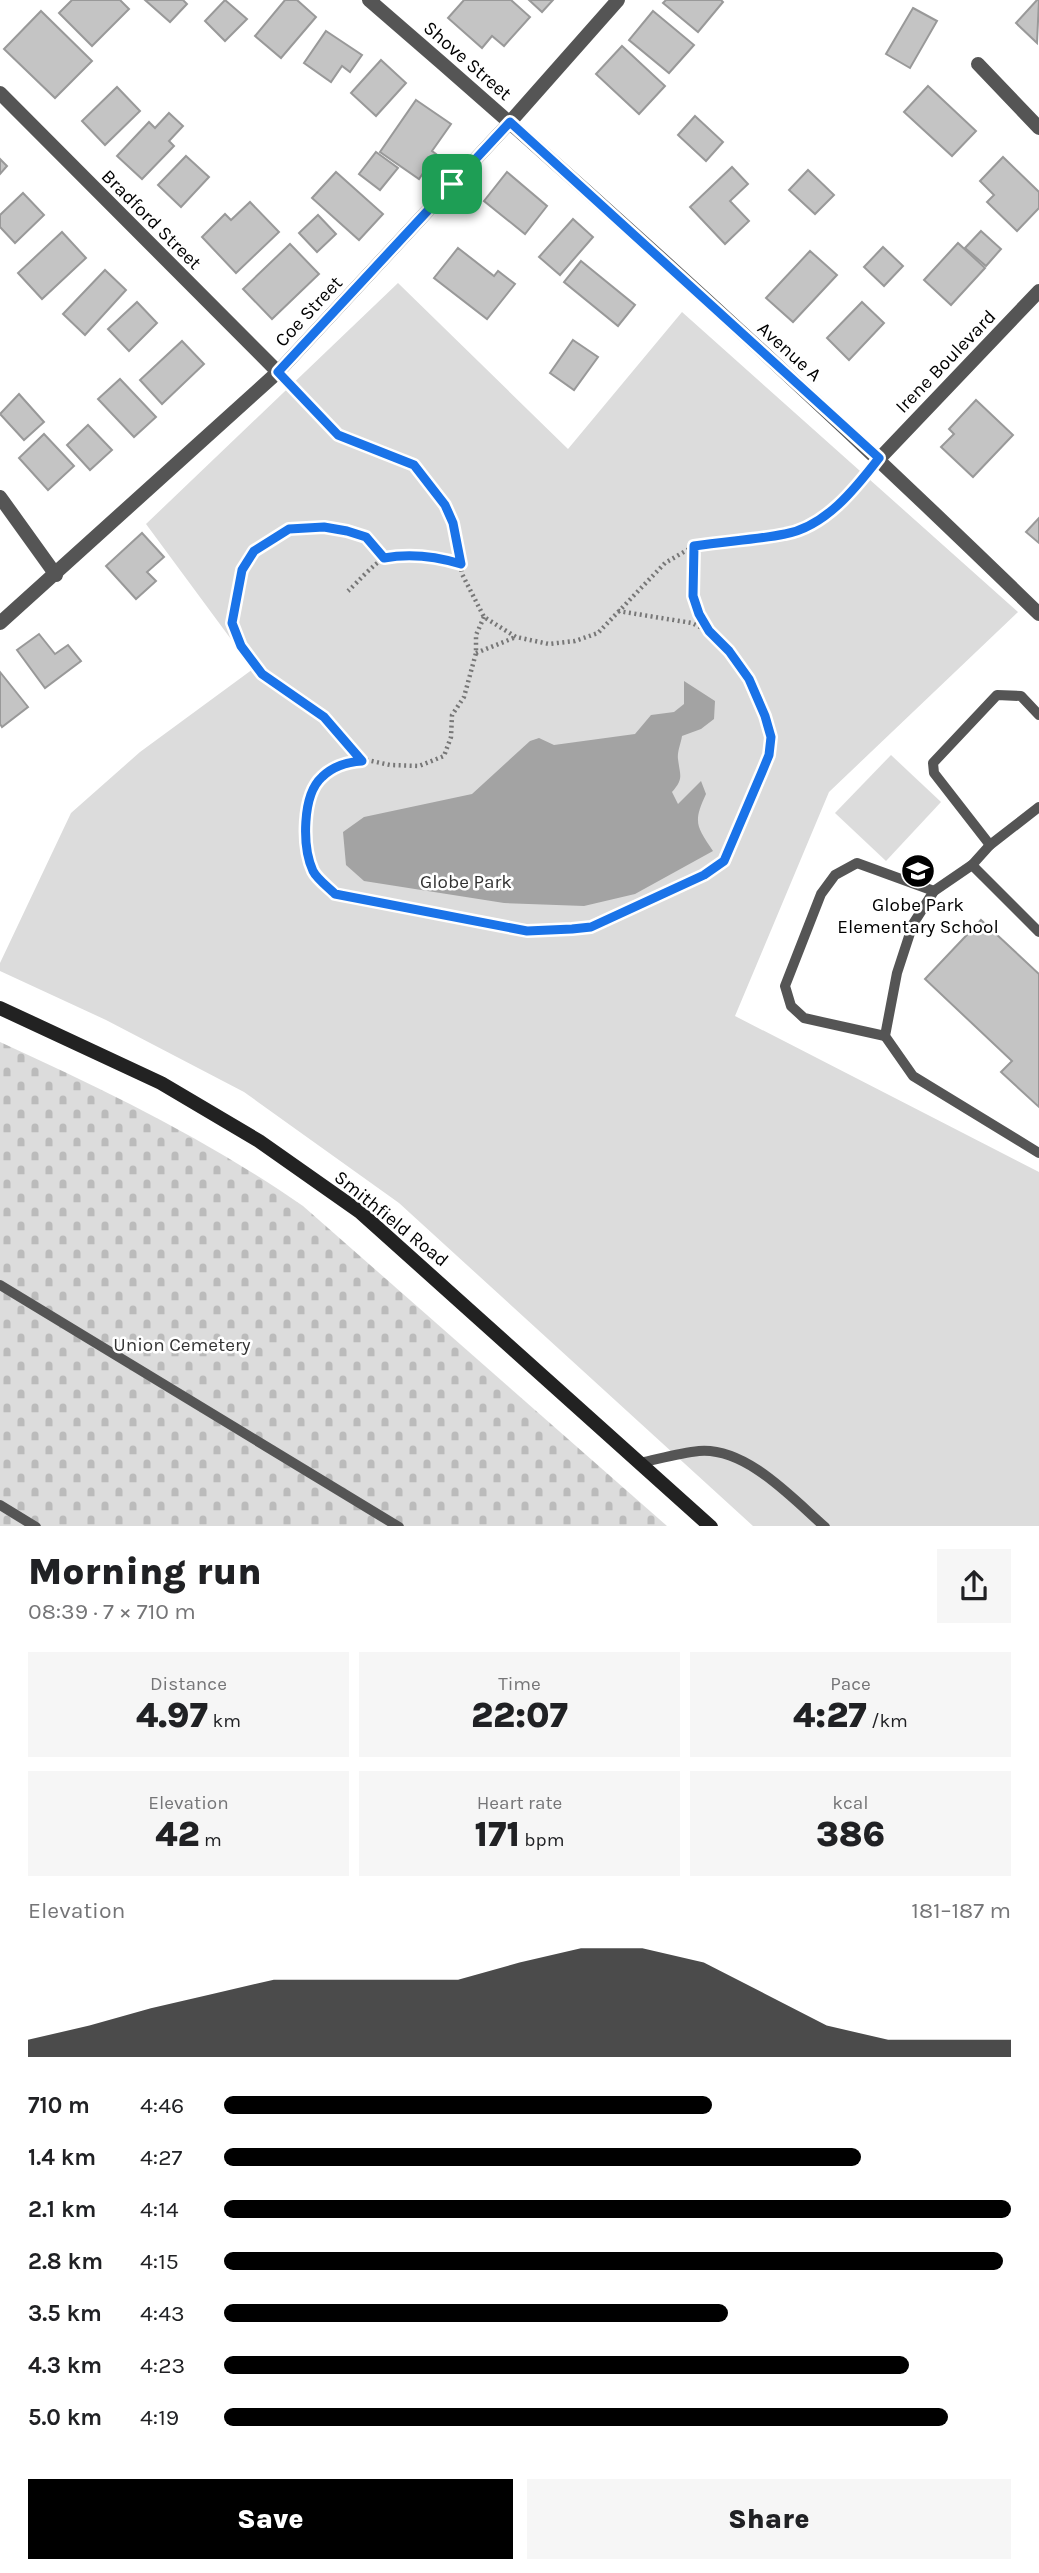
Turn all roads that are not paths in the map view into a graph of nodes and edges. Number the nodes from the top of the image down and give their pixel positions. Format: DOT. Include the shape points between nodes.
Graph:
graph roads {
  1 [pos="369,0"];
  2 [pos="618,0"];
  3 [pos="978,64"];
  4 [pos="0,93"];
  5 [pos="510,122"];
  6 [pos="1039,128"];
  7 [pos="1039,291"];
  8 [pos="278,372"];
  9 [pos="879,458"];
  10 [pos="0,497"];
  11 [pos="56,575"];
  12 [pos="1039,614"];
  13 [pos="0,623"];
  14 [pos="1039,715"];
  15 [pos="1039,807"];
  16 [pos="990,845"];
  17 [pos="972,865"];
  18 [pos="934,891"];
  19 [pos="1039,932"];
  20 [pos="0,1008"];
  21 [pos="885,1036"];
  22 [pos="1039,1153"];
  23 [pos="0,1285"];
  24 [pos="640,1463"];
  25 [pos="0,1505"];
  26 [pos="34,1526"];
  27 [pos="397,1526"];
  28 [pos="711,1526"];
  29 [pos="824,1526"];
  1 -- 5 [label="street, Shove Street"];
  2 -- 5 [label="street, Coe Street"];
  3 -- 6 [label="street"];
  4 -- 8 [label="street, Bradford Street"];
  5 -- 8 [label="street, Coe Street"];
  5 -- 9 [label="street, Avenue A"];
  7 -- 9 [label="street, Irene Boulevard"];
  8 -- 11 [label="street, Coe Street"];
  9 -- 12 [label="street, Avenue A"];
  10 -- 11 [label="street"];
  11 -- 13 [label="street, Coe Street"];
  14 -- 16 [label="lane" via="1021,696 997,695 933,763 934,773"];
  15 -- 16 [label="lane"];
  16 -- 17 [label="lane"];
  17 -- 18 [label="lane"];
  17 -- 19 [label="lane"];
  18 -- 21 [label="lane" via="905,948"];
  18 -- 21 [label="lane" via="857,863 835,875 821,894 785,985 791,1006 804,1018"];
  20 -- 24 [label="main road, Smithfield Road" via="161,1083 259,1141 360,1212"];
  21 -- 22 [label="lane" via="914,1076"];
  23 -- 27 [label="lane"];
  24 -- 28 [label="main road, Smithfield Road"];
  24 -- 29 [label="lane" via="700,1451 726,1454 761,1472"];
  25 -- 26 [label="lane"];
}
